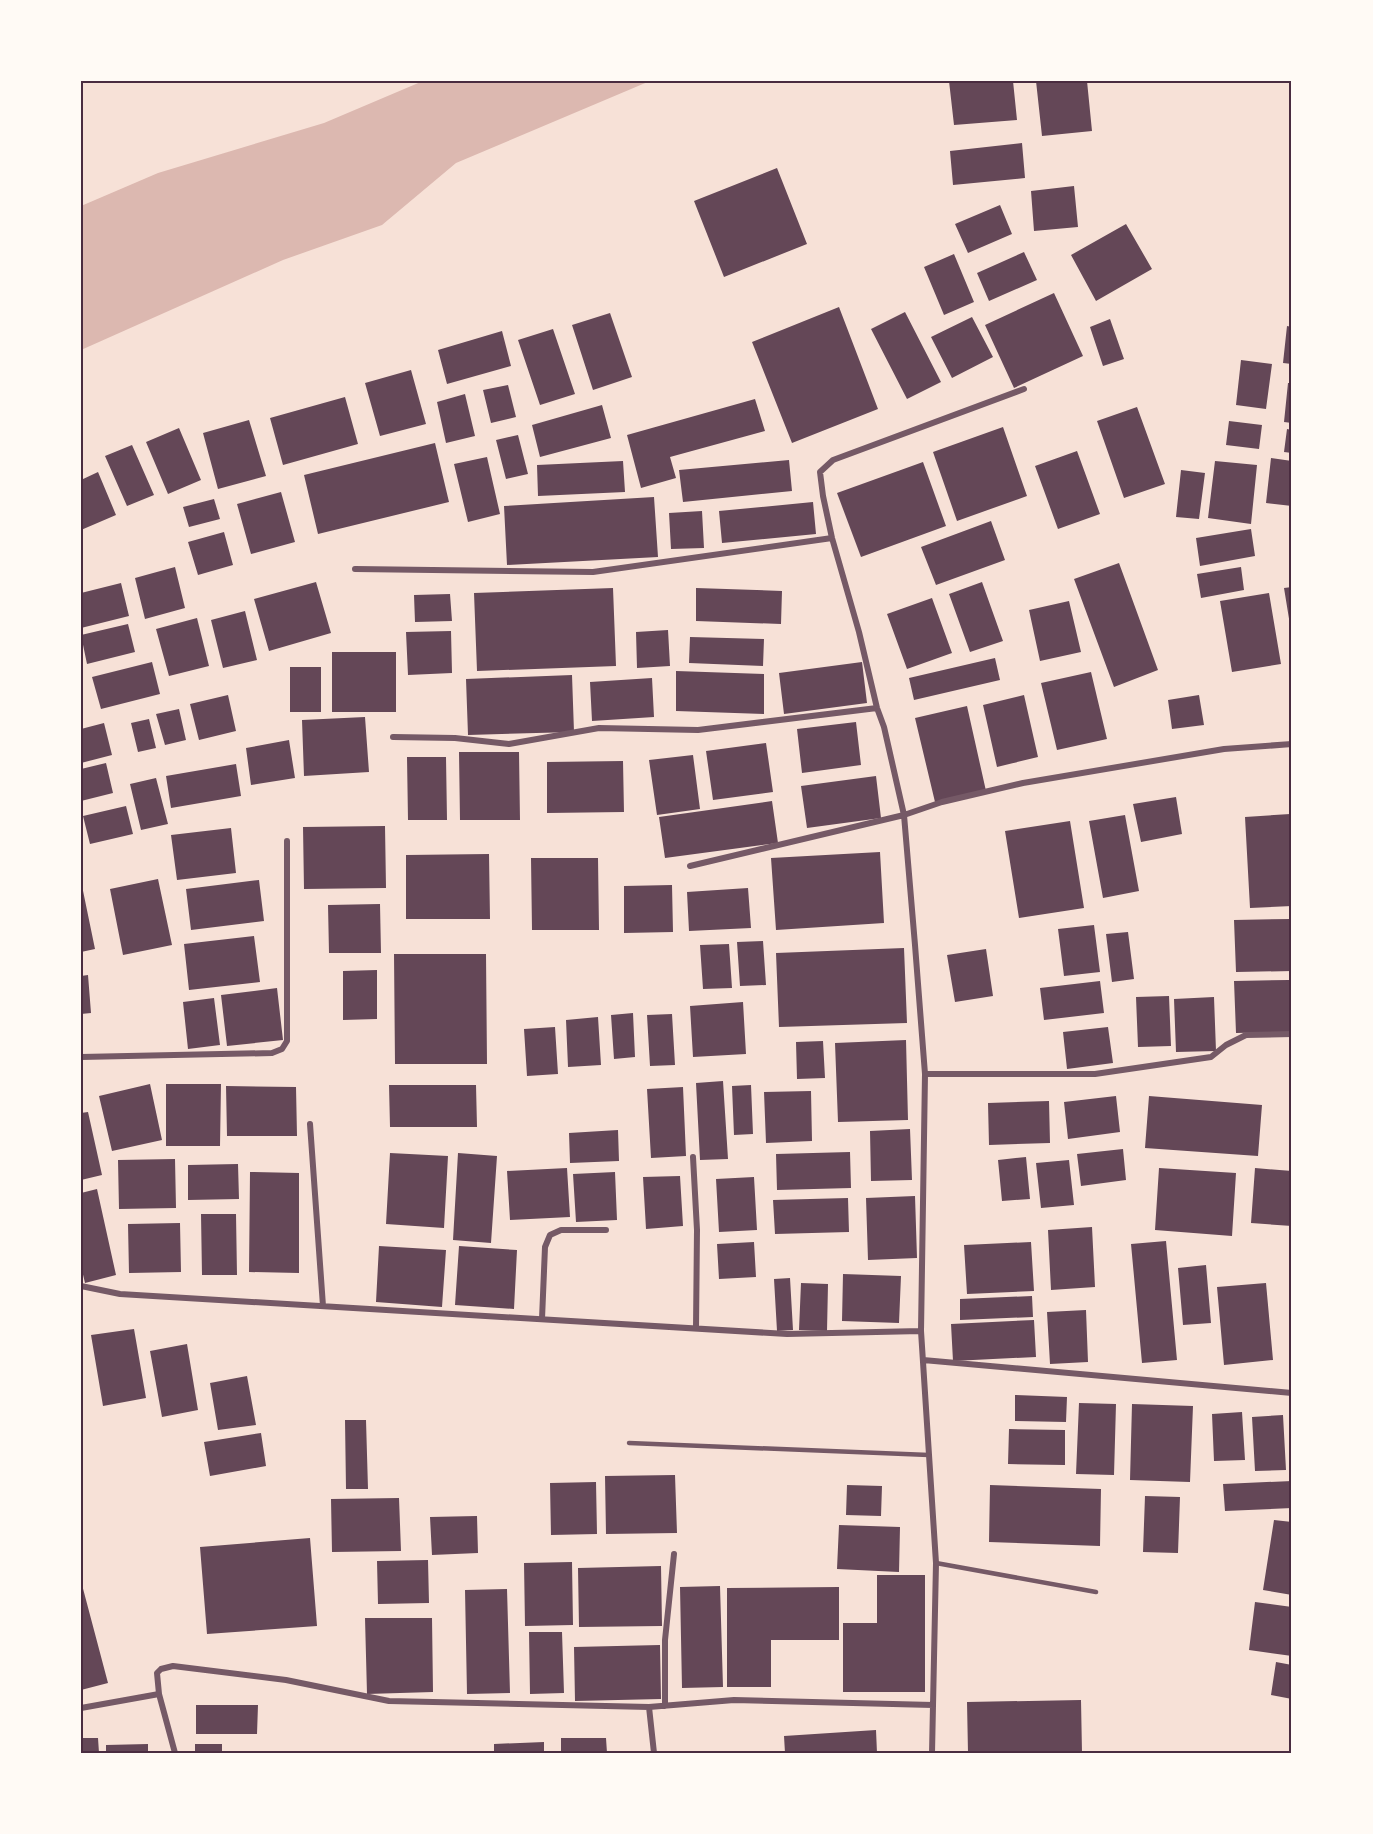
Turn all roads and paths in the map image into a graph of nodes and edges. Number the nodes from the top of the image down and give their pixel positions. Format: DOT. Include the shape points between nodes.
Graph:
graph roads {
  1 [pos="1024,389"];
  2 [pos="832,538"];
  3 [pos="355,569"];
  4 [pos="877,708"];
  5 [pos="393,737"];
  6 [pos="1292,744"];
  7 [pos="904,815"];
  8 [pos="287,841"];
  9 [pos="690,866"];
  10 [pos="1292,1034"];
  11 [pos="81,1057"];
  12 [pos="925,1074"];
  13 [pos="309,1124"];
  14 [pos="693,1157"];
  15 [pos="606,1230"];
  16 [pos="81,1286"];
  17 [pos="323,1305"];
  18 [pos="542,1319"];
  19 [pos="696,1328"];
  20 [pos="921,1330"];
  21 [pos="923,1360"];
  22 [pos="1292,1393"];
  23 [pos="628,1443"];
  24 [pos="929,1455"];
  25 [pos="674,1554"];
  26 [pos="936,1563"];
  27 [pos="1096,1592"];
  28 [pos="159,1694"];
  29 [pos="933,1705"];
  30 [pos="665,1706"];
  31 [pos="649,1707"];
  32 [pos="81,1708"];
  33 [pos="175,1753"];
  34 [pos="654,1753"];
  35 [pos="932,1753"];
  1 -- 2 [label="street" via="833,460 820,472"];
  2 -- 3 [label="street" via="593,572"];
  2 -- 4 [label="street"];
  4 -- 5 [label="street" via="698,730 599,728 509,744"];
  4 -- 7 [label="street"];
  6 -- 7 [label="street" via="1224,749 1023,783 942,801"];
  7 -- 9 [label="street"];
  7 -- 12 [label="street"];
  8 -- 11 [label="street" via="287,1041 282,1049 272,1053"];
  10 -- 12 [label="street" via="1246,1035 1211,1057 1095,1074"];
  12 -- 20 [label="street"];
  13 -- 17 [label="street"];
  14 -- 19 [label="street"];
  15 -- 18 [label="street" via="561,1230 550,1235 545,1247"];
  16 -- 17 [label="street" via="120,1294"];
  17 -- 18 [label="street"];
  18 -- 19 [label="street"];
  19 -- 20 [label="street" via="787,1334"];
  20 -- 21 [label="street"];
  21 -- 22 [label="street"];
  21 -- 24 [label="street"];
  23 -- 24 [label="lane"];
  24 -- 26 [label="street"];
  25 -- 30 [label="street" via="665,1640"];
  26 -- 27 [label="lane"];
  26 -- 29 [label="street"];
  28 -- 31 [label="street" via="157,1673 172,1666 286,1680 389,1701"];
  28 -- 32 [label="street"];
  28 -- 33 [label="street"];
  29 -- 30 [label="street" via="734,1700"];
  29 -- 35 [label="street"];
  30 -- 31 [label="street"];
  31 -- 34 [label="street"];
}
